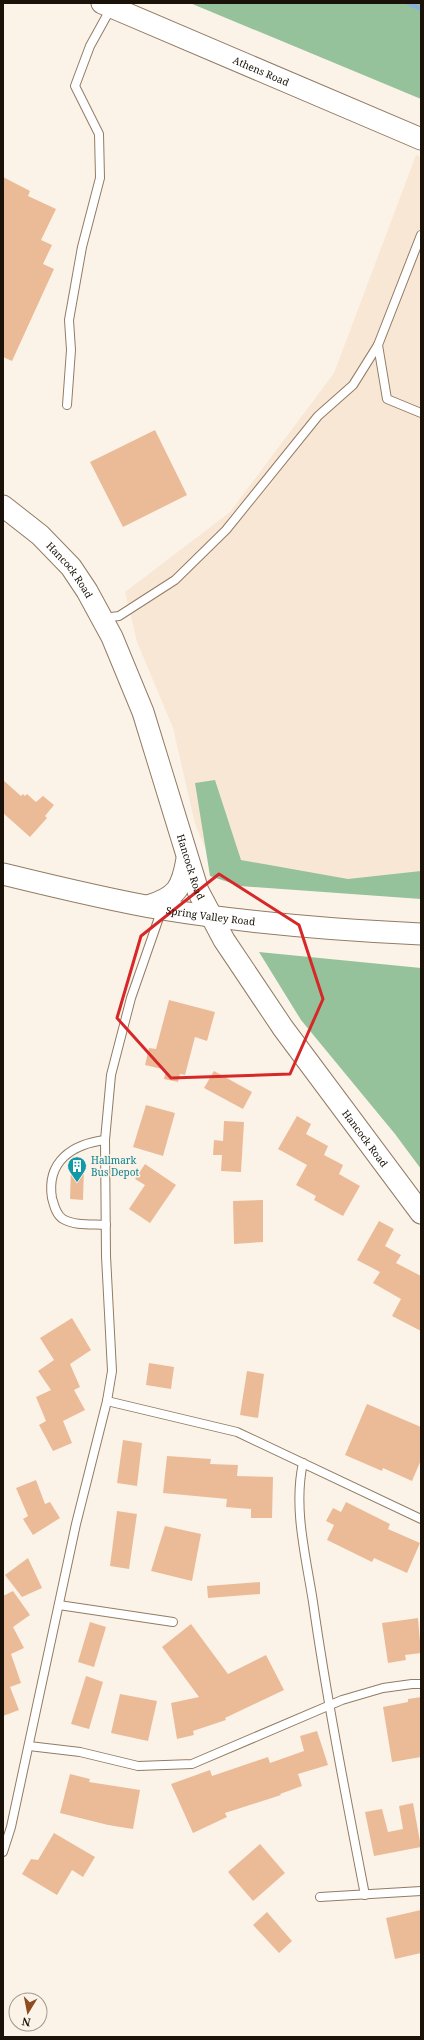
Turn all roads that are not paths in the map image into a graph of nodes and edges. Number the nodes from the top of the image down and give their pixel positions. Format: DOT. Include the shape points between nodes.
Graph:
graph roads {
  1 [pos="107,5"];
  2 [pos="421,139"];
  3 [pos="421,235"];
  4 [pos="378,345"];
  5 [pos="67,405"];
  6 [pos="421,413"];
  7 [pos="3,506"];
  8 [pos="102,618"];
  9 [pos="187,859"];
  10 [pos="3,874"];
  11 [pos="155,908"];
  12 [pos="212,916"];
  13 [pos="421,934"];
  14 [pos="105,1140"];
  15 [pos="421,1213"];
  16 [pos="106,1225"];
  17 [pos="107,1401"];
  18 [pos="303,1463"];
  19 [pos="421,1519"];
  20 [pos="59,1605"];
  21 [pos="173,1622"];
  22 [pos="421,1684"];
  23 [pos="328,1705"];
  24 [pos="29,1746"];
  25 [pos="3,1852"];
  26 [pos="421,1891"];
  27 [pos="365,1895"];
  28 [pos="320,1896"];
  1 -- 2 [label="street, Athens Road"];
  1 -- 5 [label="lane" via="75,86 99,134 100,178 82,246 69,320 71,350"];
  3 -- 4 [label="lane"];
  4 -- 6 [label="lane" via="387,399"];
  4 -- 8 [label="lane" via="353,385 318,416 226,530 174,580 119,616"];
  7 -- 8 [label="street, Hancock Road" via="40,535 71,567"];
  8 -- 9 [label="street, Hancock Road" via="143,712"];
  9 -- 11 [label="street" via="180,887"];
  9 -- 12 [label="street, Hancock Road" via="198,891"];
  10 -- 11 [label="street, Spring Valley Road"];
  11 -- 12 [label="street, Spring Valley Road"];
  11 -- 14 [label="lane" via="111,1075"];
  12 -- 13 [label="street, Spring Valley Road" via="364,932"];
  12 -- 15 [label="street, Hancock Road" via="247,977"];
  14 -- 16 [label="lane"];
  14 -- 16 [label="lane" via="78,1146 66,1155 56,1166 51,1193 54,1208 62,1219 76,1224"];
  16 -- 17 [label="lane" via="112,1370"];
  17 -- 18 [label="lane" via="237,1432"];
  17 -- 20 [label="lane" via="76,1524"];
  18 -- 19 [label="lane"];
  18 -- 23 [label="lane" via="299,1495 303,1539"];
  20 -- 21 [label="lane"];
  20 -- 24 [label="lane"];
  22 -- 23 [label="lane" via="383,1688"];
  23 -- 24 [label="lane" via="192,1764 138,1766 80,1752"];
  23 -- 27 [label="lane"];
  24 -- 25 [label="lane"];
  26 -- 27 [label="lane"];
  27 -- 28 [label="lane"];
}
